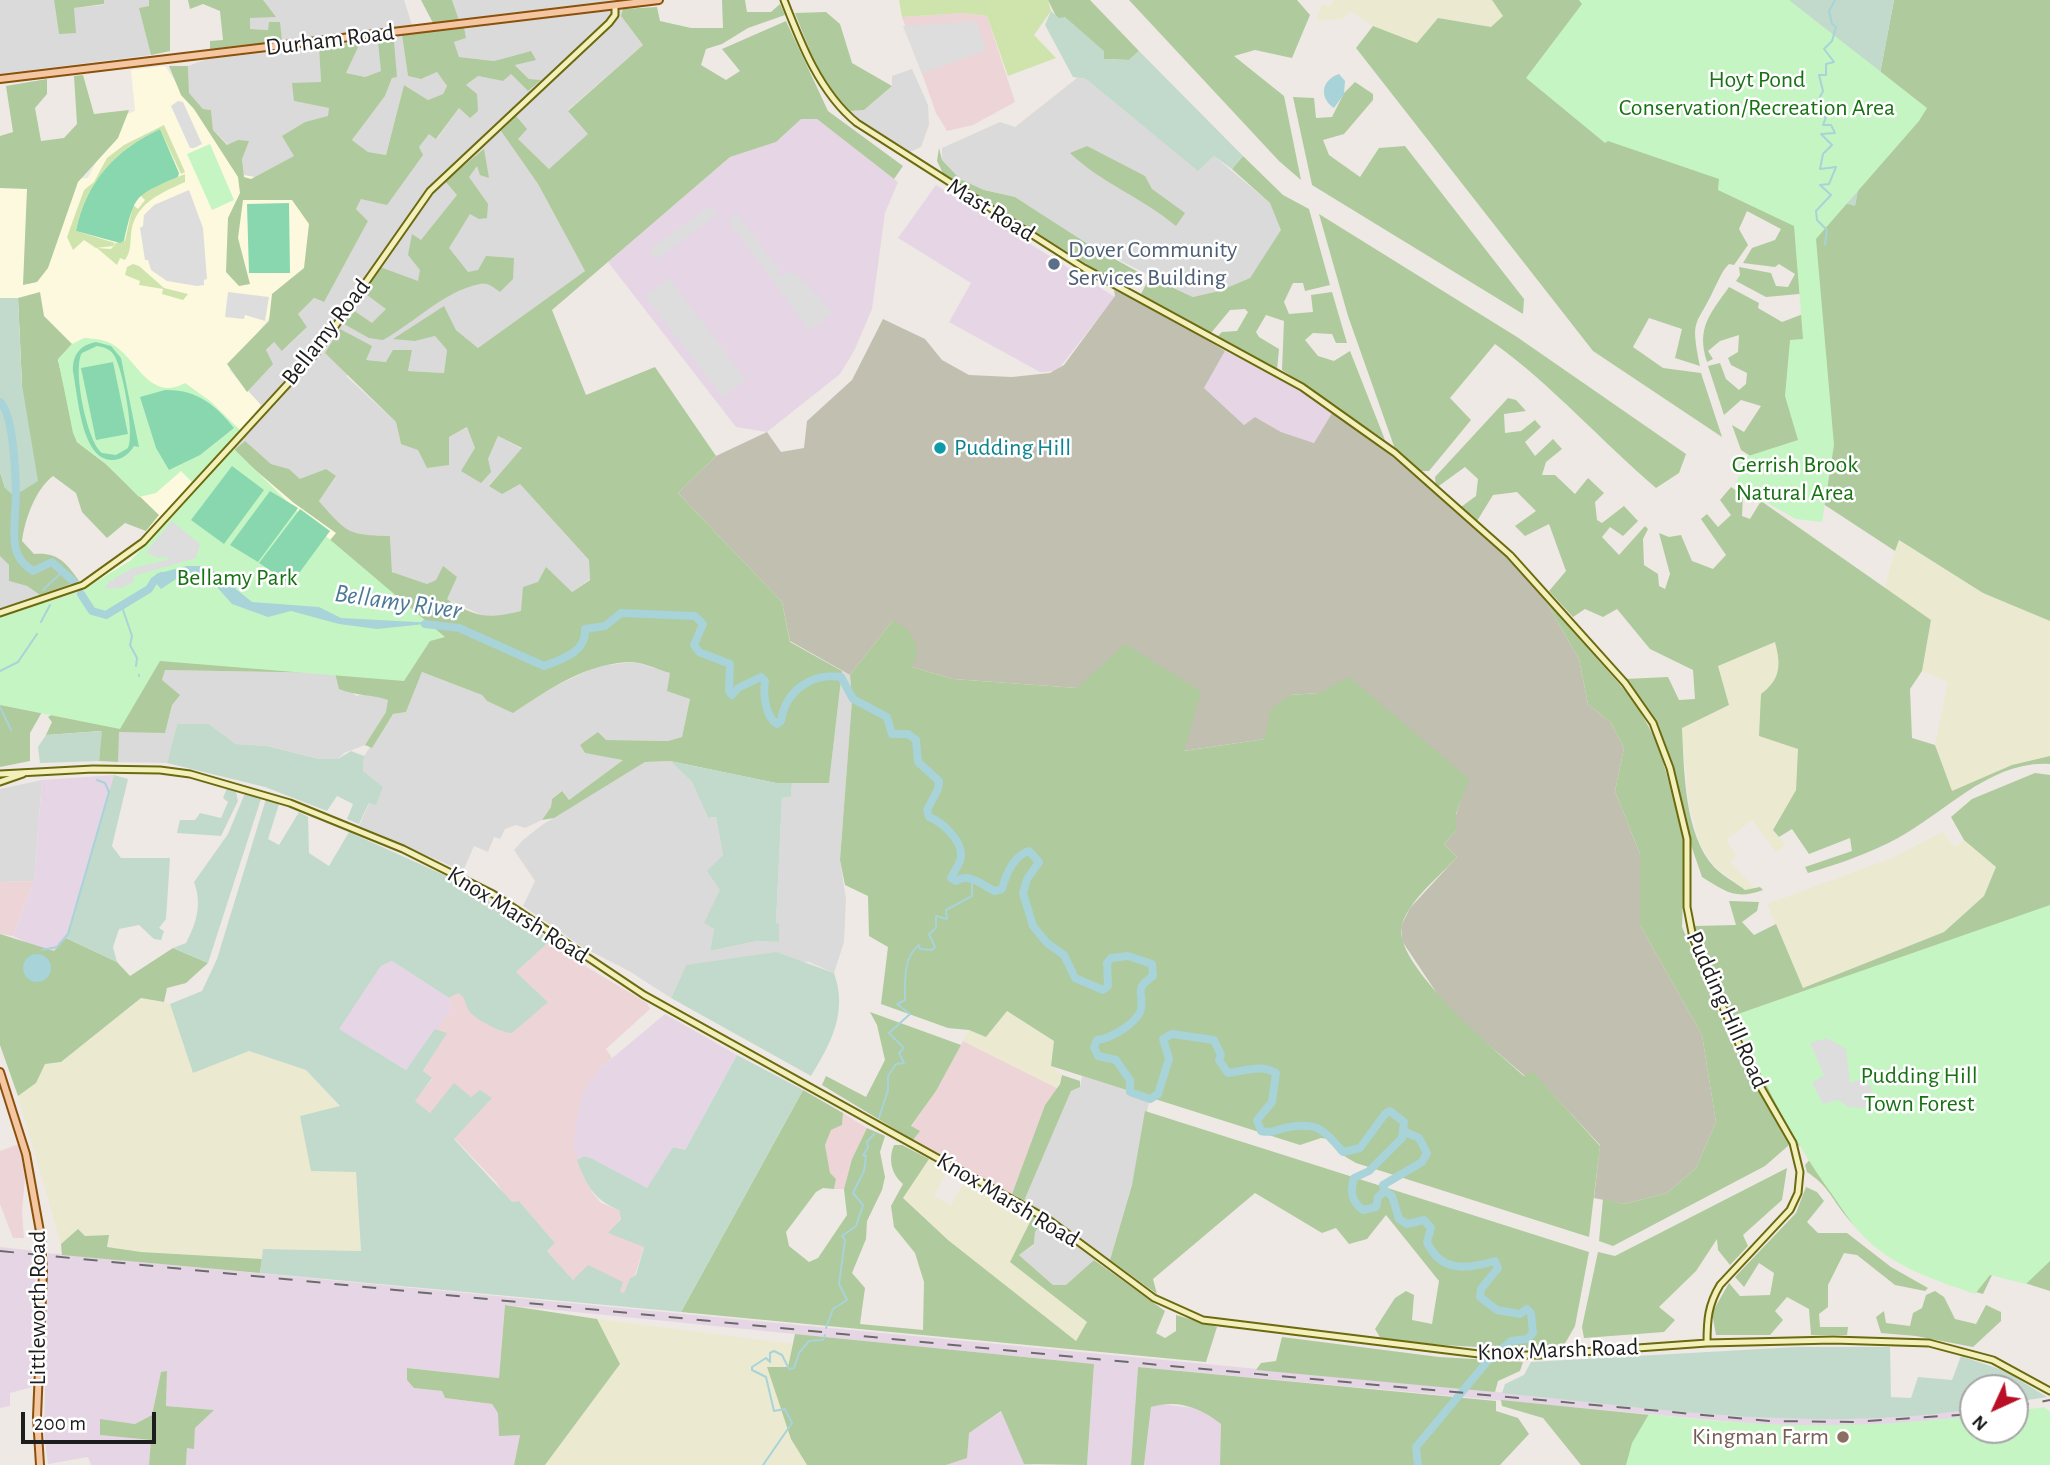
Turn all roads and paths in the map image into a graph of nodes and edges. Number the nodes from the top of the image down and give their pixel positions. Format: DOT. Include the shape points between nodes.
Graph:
graph roads {
  1 [pos="659,0"];
  2 [pos="784,0"];
  3 [pos="615,6"];
  4 [pos="0,79"];
  5 [pos="1395,453"];
  6 [pos="0,613"];
  7 [pos="26,773"];
  8 [pos="0,774"];
  9 [pos="0,782"];
  10 [pos="0,1072"];
  11 [pos="1707,1343"];
  12 [pos="2050,1391"];
  13 [pos="40,1465"];
  1 -- 3 [label="main road, Durham Road"];
  2 -- 5 [label="street, Mast Road" via="833,99 868,131 1084,268 1302,387"];
  3 -- 4 [label="main road, Durham Road"];
  3 -- 6 [label="street, Bellamy Road" via="609,23 430,191 317,352 143,542 83,585"];
  5 -- 11 [label="street, Pudding Hill Road" via="1540,586 1625,683 1661,743 1687,839 1687,907 1693,937 1748,1065 1793,1143 1800,1172 1790,1210 1713,1297 1707,1313"];
  7 -- 8 [label="street, Knox Marsh Road"];
  7 -- 9 [label="street, Knox Marsh Road"];
  7 -- 11 [label="street, Knox Marsh Road" via="160,770 211,779 325,816 443,868 493,894 636,990 1049,1220 1140,1288 1173,1309 1203,1320 1487,1355"];
  10 -- 13 [label="main road, Littleworth Road, bridge" via="26,1154 41,1237"];
  11 -- 12 [label="street, Knox Marsh Road" via="1929,1343 1993,1360"];
}
